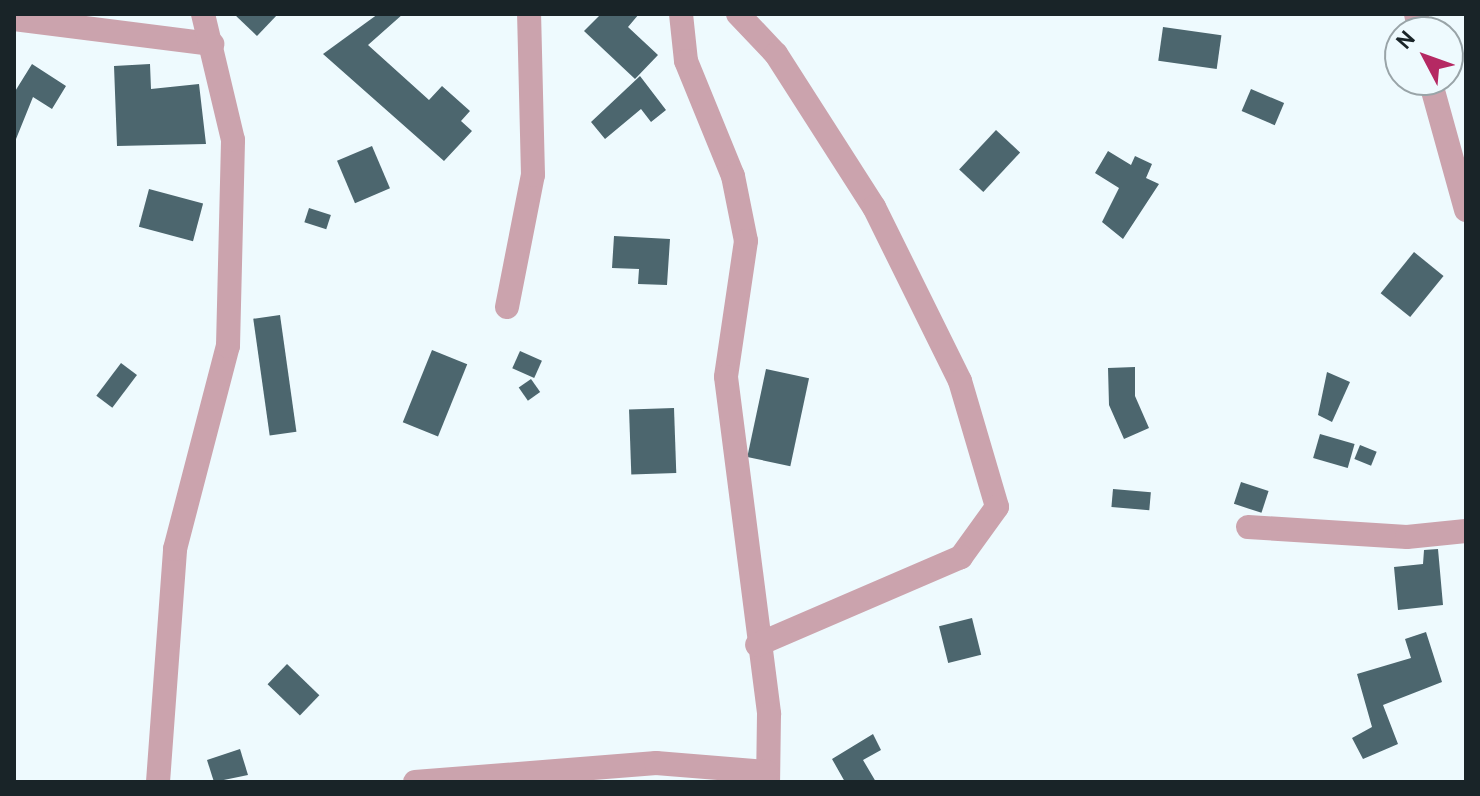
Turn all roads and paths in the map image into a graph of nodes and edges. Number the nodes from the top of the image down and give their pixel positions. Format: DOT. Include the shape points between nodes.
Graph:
graph roads {
  1 [pos="203,14"];
  2 [pos="529,14"];
  3 [pos="681,14"];
  4 [pos="738,14"];
  5 [pos="14,19"];
  6 [pos="212,44"];
  7 [pos="1434,96"];
  8 [pos="1466,210"];
  9 [pos="507,307"];
  10 [pos="1248,527"];
  11 [pos="1466,531"];
  12 [pos="757,645"];
  13 [pos="768,777"];
  14 [pos="158,782"];
  15 [pos="415,782"];
  1 -- 6 [label="street"];
  2 -- 9 [label="street" via="533,175"];
  3 -- 12 [label="street" via="686,61 733,176 746,241 726,377"];
  4 -- 12 [label="street" via="785,67 874,207 960,381 997,507 961,557"];
  5 -- 6 [label="street"];
  6 -- 14 [label="street" via="233,140 228,346 175,549"];
  7 -- 8 [label="street"];
  10 -- 11 [label="street" via="1407,537"];
  12 -- 13 [label="street" via="769,714"];
  13 -- 15 [label="street" via="656,763"];
}
